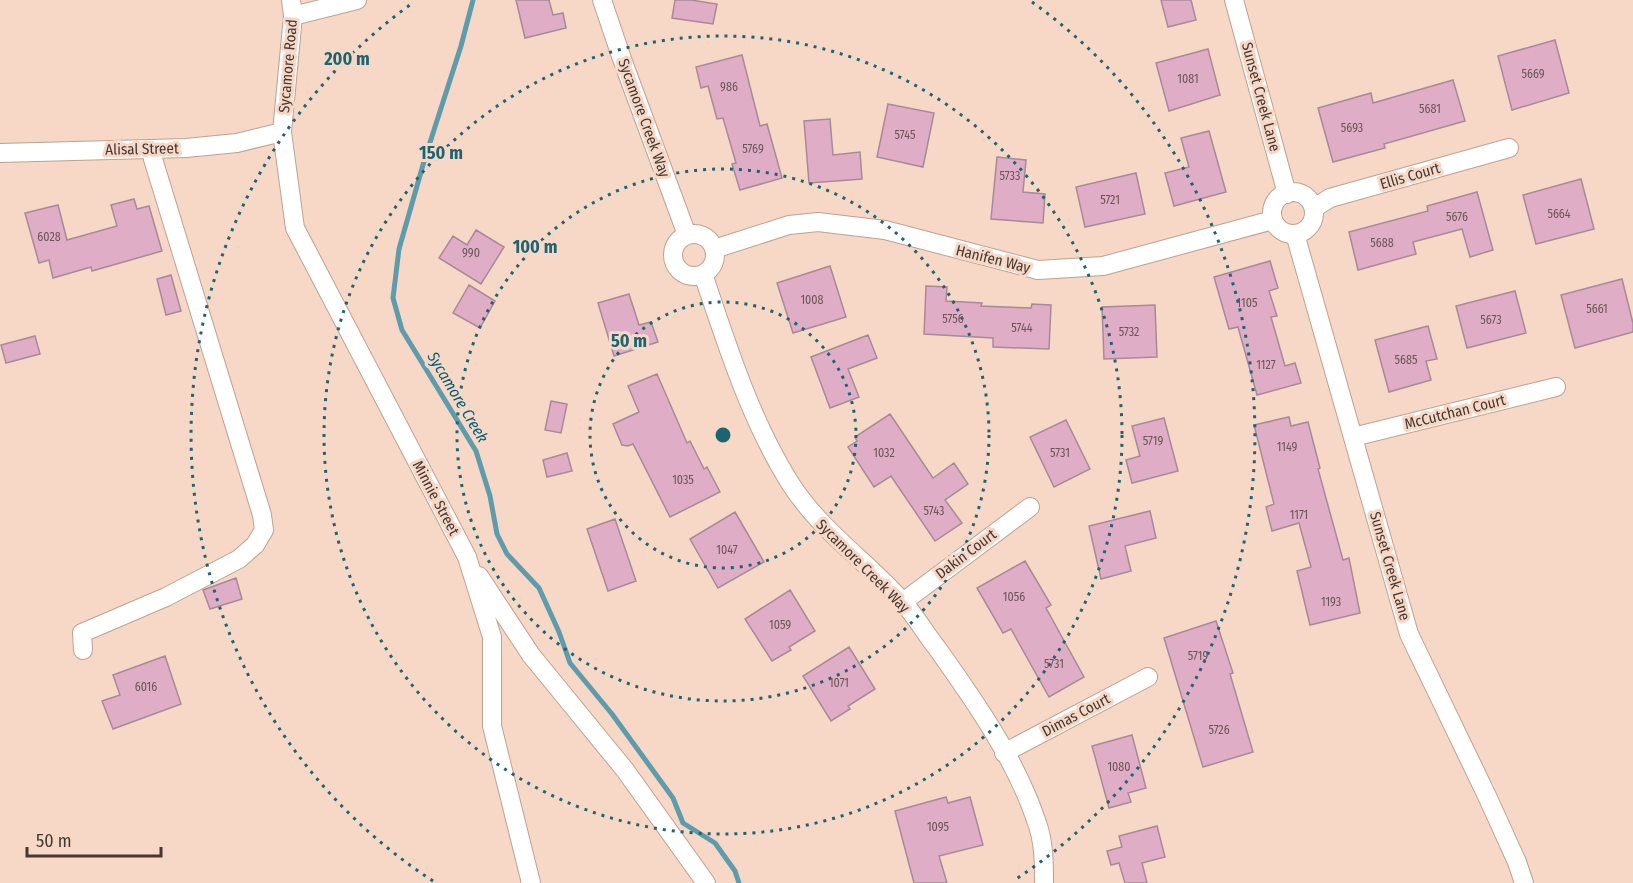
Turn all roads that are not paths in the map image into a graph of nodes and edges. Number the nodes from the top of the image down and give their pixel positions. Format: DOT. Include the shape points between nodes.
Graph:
graph roads {
  1 [pos="357,0"];
  2 [pos="602,0"];
  3 [pos="1234,0"];
  4 [pos="292,8"];
  5 [pos="282,132"];
  6 [pos="1509,148"];
  7 [pos="152,149"];
  8 [pos="0,153"];
  9 [pos="1287,194"];
  10 [pos="1314,208"];
  11 [pos="1273,220"];
  12 [pos="1295,234"];
  13 [pos="687,235"];
  14 [pos="714,249"];
  15 [pos="703,274"];
  16 [pos="1556,387"];
  17 [pos="1353,437"];
  18 [pos="1030,507"];
  19 [pos="467,557"];
  20 [pos="903,602"];
  21 [pos="83,650"];
  22 [pos="1148,678"];
  23 [pos="1004,753"];
  24 [pos="531,883"];
  25 [pos="706,883"];
  26 [pos="1044,883"];
  27 [pos="1524,883"];
  1 -- 4 [label="street"];
  2 -- 13 [label="street, Sycamore Creek Way"];
  3 -- 9 [label="street, Sunset Creek Lane"];
  4 -- 5 [label="street, Sycamore Road"];
  5 -- 7 [label="street, Alisal Street" via="237,143"];
  5 -- 19 [label="street, Minnie Street" via="295,228"];
  6 -- 10 [label="street, Ellis Court" via="1330,198"];
  7 -- 8 [label="street, Alisal Street"];
  7 -- 21 [label="street" via="264,530 239,559 166,597 82,633"];
  9 -- 10 [label="street" via="1302,194"];
  9 -- 11 [label="street" via="1273,207"];
  10 -- 12 [label="street" via="1312,224"];
  11 -- 12 [label="street" via="1281,231"];
  11 -- 14 [label="street, Hanifen Way" via="1103,266 1038,270 851,224 789,225"];
  12 -- 17 [label="street, Sunset Creek Lane"];
  13 -- 14 [label="street" via="703,235"];
  13 -- 15 [label="street" via="674,248 674,262 687,275"];
  14 -- 15 [label="street" via="712,265"];
  15 -- 20 [label="street, Sycamore Creek Way" via="750,404 790,483 815,517"];
  16 -- 17 [label="street, McCutchan Court"];
  17 -- 27 [label="street, Sunset Creek Lane" via="1409,634"];
  18 -- 20 [label="street, Dakin Court"];
  19 -- 24 [label="street, Minnie Street" via="492,637 492,726"];
  19 -- 25 [label="street" via="531,656 625,770"];
  20 -- 23 [label="street, Sycamore Creek Way"];
  22 -- 23 [label="street, Dimas Court"];
  23 -- 26 [label="street, Sycamore Creek Way" via="1037,822 1044,850"];
}
